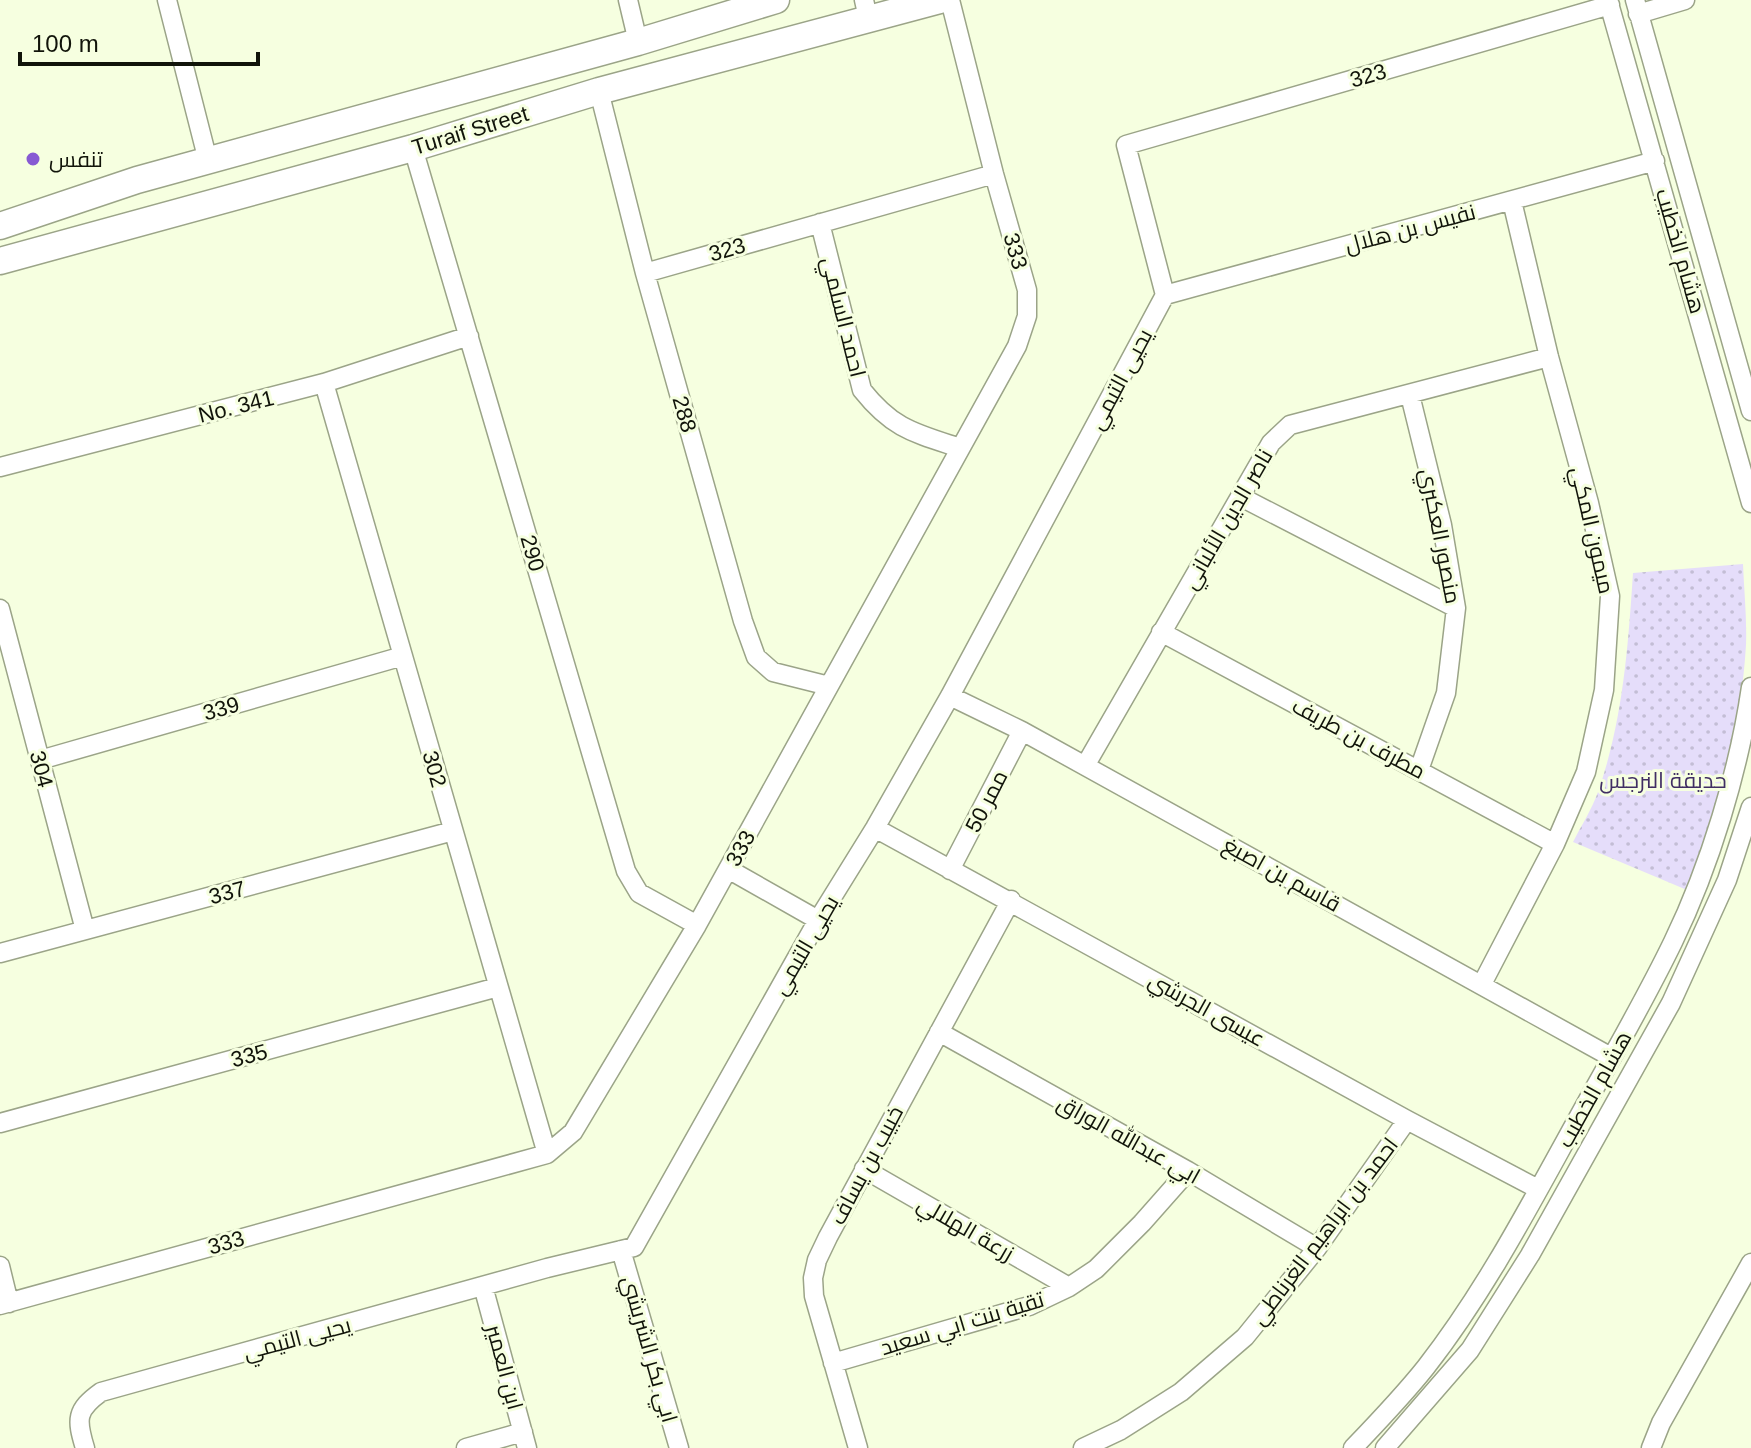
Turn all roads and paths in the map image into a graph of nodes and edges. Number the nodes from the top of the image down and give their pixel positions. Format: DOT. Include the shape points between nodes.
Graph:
graph roads {
  1 [pos="167,0"];
  2 [pos="628,0"];
  3 [pos="776,0"];
  4 [pos="940,0"];
  5 [pos="950,0"];
  6 [pos="1685,0"];
  7 [pos="1609,2"];
  8 [pos="1636,7"];
  9 [pos="866,9"];
  10 [pos="638,42"];
  11 [pos="599,91"];
  12 [pos="413,148"];
  13 [pos="208,161"];
  14 [pos="1655,161"];
  15 [pos="994,174"];
  16 [pos="1512,201"];
  17 [pos="820,223"];
  18 [pos="0,226"];
  19 [pos="0,261"];
  20 [pos="645,273"];
  21 [pos="1165,295"];
  22 [pos="469,336"];
  23 [pos="1730,338"];
  24 [pos="1707,344"];
  25 [pos="1549,357"];
  26 [pos="324,383"];
  27 [pos="1410,395"];
  28 [pos="1751,411"];
  29 [pos="960,448"];
  30 [pos="0,467"];
  31 [pos="1241,497"];
  32 [pos="1751,503"];
  33 [pos="1456,608"];
  34 [pos="1,609"];
  35 [pos="1161,632"];
  36 [pos="403,656"];
  37 [pos="829,686"];
  38 [pos="1751,687"];
  39 [pos="950,696"];
  40 [pos="1022,731"];
  41 [pos="40,760"];
  42 [pos="1085,766"];
  43 [pos="1419,770"];
  44 [pos="1751,807"];
  45 [pos="875,828"];
  46 [pos="453,831"];
  47 [pos="1555,844"];
  48 [pos="728,869"];
  49 [pos="950,870"];
  50 [pos="1011,900"];
  51 [pos="818,920"];
  52 [pos="697,925"];
  53 [pos="85,930"];
  54 [pos="0,953"];
  55 [pos="1482,984"];
  56 [pos="498,987"];
  57 [pos="939,1032"];
  58 [pos="1611,1057"];
  59 [pos="1407,1120"];
  60 [pos="0,1123"];
  61 [pos="547,1154"];
  62 [pos="864,1169"];
  63 [pos="1188,1171"];
  64 [pos="1538,1189"];
  65 [pos="1317,1248"];
  66 [pos="621,1250"];
  67 [pos="1751,1263"];
  68 [pos="0,1266"];
  69 [pos="483,1286"];
  70 [pos="1069,1287"];
  71 [pos="5,1304"];
  72 [pos="833,1363"];
  73 [pos="525,1440"];
  74 [pos="85,1448"];
  75 [pos="466,1448"];
  76 [pos="679,1448"];
  77 [pos="858,1448"];
  78 [pos="1083,1448"];
  79 [pos="1353,1448"];
  80 [pos="1385,1448"];
  81 [pos="1651,1448"];
  1 -- 13 [label="street"];
  2 -- 10 [label="street"];
  3 -- 10 [label="street, Turaif Street"];
  4 -- 9 [label="street, Turaif Street"];
  5 -- 15 [label="street, 333"];
  6 -- 8 [label="street"];
  7 -- 14 [label="street, هشام الخطيب"];
  7 -- 21 [label="street, 323" via="1126,145"];
  8 -- 23 [label="street, هشام الخطيب"];
  9 -- 11 [label="street, Turaif Street"];
  10 -- 13 [label="street, Turaif Street"];
  11 -- 12 [label="street, Turaif Street"];
  11 -- 20 [label="street, 288"];
  12 -- 19 [label="street, Turaif Street"];
  12 -- 22 [label="street, 290"];
  13 -- 18 [label="street, Turaif Street"];
  14 -- 16 [label="street, نفيس بن هلال"];
  14 -- 24 [label="street, هشام الخطيب"];
  15 -- 17 [label="street, 323"];
  15 -- 29 [label="street, 333" via="1027,290 1027,316 1017,346"];
  16 -- 21 [label="street, نفيس بن هلال"];
  16 -- 25 [label="street, ميمون المكي"];
  17 -- 20 [label="street, 323"];
  17 -- 29 [label="street, احمد السلمي" via="862,390 906,431"];
  20 -- 37 [label="street, 288" via="756,657 773,672"];
  21 -- 39 [label="street, يحيى التيمي"];
  22 -- 26 [label="street, No. 341"];
  22 -- 52 [label="street, 290" via="626,871 639,893"];
  23 -- 24 [label="street"];
  23 -- 28 [label="street, هشام الخطيب"];
  24 -- 32 [label="street, هشام الخطيب"];
  25 -- 27 [label="street, ناصر الدين الألباني"];
  25 -- 47 [label="street, ميمون المكي" via="1610,596 1598,718 1586,772"];
  26 -- 30 [label="street, No. 341"];
  26 -- 36 [label="street, 302"];
  27 -- 31 [label="street, ناصر الدين الألباني" via="1290,425 1271,443"];
  27 -- 33 [label="street, منصور العكبري"];
  29 -- 37 [label="street, 333"];
  31 -- 33 [label="street"];
  31 -- 35 [label="street, ناصر الدين الألباني"];
  33 -- 43 [label="street, منصور العكبري" via="1446,693"];
  34 -- 41 [label="street, 304"];
  35 -- 42 [label="street, ناصر الدين الألباني"];
  35 -- 43 [label="street, مطرف بن طريف"];
  36 -- 41 [label="street, 339"];
  36 -- 46 [label="street, 302"];
  37 -- 48 [label="street, 333"];
  38 -- 58 [label="street, هشام الخطيب" via="1732,776 1701,876 1674,941"];
  39 -- 40 [label="street, قاسم بن اصبغ"];
  39 -- 45 [label="street, يحيى التيمي"];
  40 -- 42 [label="street, قاسم بن اصبغ"];
  40 -- 49 [label="street, ممر 50"];
  41 -- 53 [label="street, 304"];
  42 -- 55 [label="street, قاسم بن اصبغ"];
  43 -- 47 [label="street, مطرف بن طريف"];
  44 -- 80 [label="street, هشام الخطيب" via="1727,880 1671,1003 1530,1255 1470,1350"];
  45 -- 49 [label="street, عيسى الجرشي"];
  45 -- 51 [label="street, يحيى التيمي"];
  46 -- 53 [label="street, 337"];
  46 -- 56 [label="street, 302"];
  47 -- 55 [label="street, ميمون المكي"];
  48 -- 51 [label="street"];
  48 -- 52 [label="street, 333"];
  49 -- 50 [label="street, عيسى الجرشي"];
  50 -- 57 [label="street, خبيب بن يساف"];
  50 -- 59 [label="street, عيسى الجرشي"];
  51 -- 66 [label="street, يحيى التيمي" via="634,1247"];
  52 -- 61 [label="street, 333" via="573,1132"];
  53 -- 54 [label="street, 337"];
  55 -- 58 [label="street, قاسم بن اصبغ"];
  56 -- 60 [label="street, 335"];
  56 -- 61 [label="street, 302"];
  57 -- 62 [label="street, خبيب بن يساف"];
  57 -- 63 [label="street, ابي عبدالله الوراق"];
  58 -- 64 [label="street, هشام الخطيب"];
  59 -- 64 [label="street, عيسى الجرشي"];
  59 -- 65 [label="street, احمد بن ابراهيم الغرناطي"];
  61 -- 71 [label="street, 333"];
  62 -- 70 [label="street, زرعة الهلالي"];
  62 -- 72 [label="street, خبيب بن يساف" via="817,1260 813,1278"];
  63 -- 65 [label="street, ابي عبدالله الوراق"];
  63 -- 70 [label="street, تقية بنت ابي سعيد" via="1124,1242"];
  64 -- 79 [label="street, هشام الخطيب" via="1483,1286 1427,1365"];
  65 -- 78 [label="street, احمد بن ابراهيم الغرناطي" via="1245,1337 1181,1392"];
  66 -- 69 [label="street, يحيى التيمي"];
  66 -- 76 [label="street, ابي بكر الشريشي"];
  67 -- 81 [label="street"];
  68 -- 71 [label="street"];
  69 -- 73 [label="street, ابن العمير"];
  69 -- 74 [label="street, يحيى التيمي" via="101,1392 79,1413"];
  70 -- 72 [label="street, تقية بنت ابي سعيد" via="1029,1306"];
  72 -- 77 [label="street, خبيب بن يساف"];
  73 -- 75 [label="street"];
}
